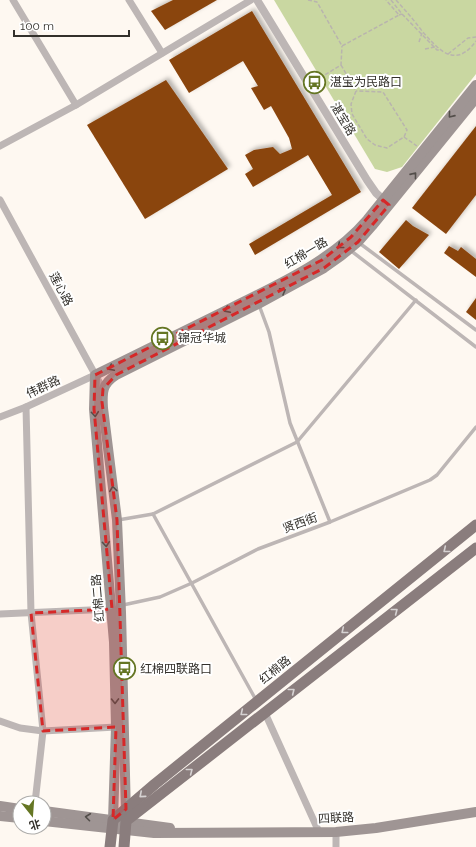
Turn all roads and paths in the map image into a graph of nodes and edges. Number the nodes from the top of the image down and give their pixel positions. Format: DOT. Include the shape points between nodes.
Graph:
graph roads {
  1 [pos="13,0"];
  2 [pos="128,0"];
  3 [pos="251,0"];
  4 [pos="257,0"];
  5 [pos="308,0"];
  6 [pos="386,0"];
  7 [pos="391,0"];
  8 [pos="396,0"];
  9 [pos="402,14"];
  10 [pos="399,16"];
  11 [pos="422,33"];
  12 [pos="476,37"];
  13 [pos="476,41"];
  14 [pos="419,42"];
  15 [pos="342,46"];
  16 [pos="435,47"];
  17 [pos="425,49"];
  18 [pos="162,53"];
  19 [pos="341,65"];
  20 [pos="308,84"];
  21 [pos="476,85"];
  22 [pos="356,92"];
  23 [pos="476,98"];
  24 [pos="76,105"];
  25 [pos="404,136"];
  26 [pos="0,146"];
  27 [pos="423,150"];
  28 [pos="0,200"];
  29 [pos="386,203"];
  30 [pos="358,242"];
  31 [pos="350,249"];
  32 [pos="256,300"];
  33 [pos="416,300"];
  34 [pos="476,330"];
  35 [pos="476,347"];
  36 [pos="95,375"];
  37 [pos="103,389"];
  38 [pos="26,407"];
  39 [pos="0,416"];
  40 [pos="476,427"];
  41 [pos="297,442"];
  42 [pos="153,514"];
  43 [pos="117,520"];
  44 [pos="330,522"];
  45 [pos="476,525"];
  46 [pos="476,548"];
  47 [pos="192,583"];
  48 [pos="116,607"];
  49 [pos="31,613"];
  50 [pos="0,614"];
  51 [pos="257,701"];
  52 [pos="265,713"];
  53 [pos="0,721"];
  54 [pos="116,727"];
  55 [pos="43,731"];
  56 [pos="36,795"];
  57 [pos="0,806"];
  58 [pos="12,808"];
  59 [pos="126,809"];
  60 [pos="476,812"];
  61 [pos="52,813"];
  62 [pos="0,816"];
  63 [pos="12,817"];
  64 [pos="52,821"];
  65 [pos="112,824"];
  66 [pos="126,826"];
  67 [pos="319,832"];
  68 [pos="336,832"];
  69 [pos="110,847"];
  70 [pos="124,847"];
  71 [pos="336,847"];
  1 -- 24 [label="street"];
  2 -- 18 [label="street"];
  3 -- 18 [label="street"];
  4 -- 20 [label="street, 湛宝路"];
  5 -- 15 [label="path" via="317,2"];
  6 -- 10 [label="path"];
  7 -- 9 [label="path"];
  8 -- 13 [label="path" via="445,53 464,53"];
  9 -- 10 [label="path"];
  9 -- 11 [label="path"];
  10 -- 15 [label="path"];
  11 -- 14 [label="path"];
  11 -- 16 [label="path"];
  12 -- 16 [label="path" via="468,38 448,54"];
  15 -- 19 [label="path"];
  16 -- 17 [label="path"];
  18 -- 24 [label="street"];
  19 -- 20 [label="path"];
  19 -- 22 [label="path"];
  20 -- 29 [label="street, 湛宝路" via="367,180"];
  21 -- 27 [label="main road, 红棉一路, one-way"];
  22 -- 25 [label="path" via="383,92 406,130"];
  22 -- 25 [label="path" via="352,114 367,139 375,145 387,148"];
  29 -- 23 [label="main road, 红棉一路, one-way"];
  24 -- 26 [label="street"];
  25 -- 27 [label="path"];
  27 -- 29 [label="main road, 红棉一路"];
  28 -- 36 [label="street, 莲心路"];
  29 -- 30 [label="main road, 红棉一路"];
  29 -- 32 [label="main road, 红棉一路, one-way" via="351,237 322,260"];
  30 -- 31 [label="main road, 红棉一路"];
  30 -- 34 [label="lane"];
  32 -- 31 [label="main road, 红棉一路, one-way" via="324,268"];
  31 -- 33 [label="lane"];
  32 -- 36 [label="main road, 红棉一路, one-way"];
  32 -- 37 [label="main road, 红棉一路" via="116,375"];
  32 -- 41 [label="lane" via="268,332 290,424"];
  33 -- 35 [label="lane"];
  33 -- 41 [label="lane"];
  36 -- 37 [label="street, 莲心路"];
  36 -- 38 [label="street, 伟群路"];
  36 -- 48 [label="main road, 红棉二路, one-way" via="94,409"];
  43 -- 37 [label="main road, 红棉二路, one-way" via="103,408"];
  38 -- 39 [label="street, 伟群路"];
  38 -- 49 [label="street"];
  40 -- 44 [label="lane, 贤西街" via="437,476"];
  41 -- 42 [label="lane"];
  41 -- 44 [label="lane"];
  42 -- 43 [label="lane"];
  42 -- 47 [label="lane"];
  43 -- 48 [label="main road, 红棉二路"];
  44 -- 47 [label="lane, 贤西街" via="258,549"];
  45 -- 51 [label="main road, 红棉路, one-way"];
  52 -- 46 [label="main road, one-way"];
  47 -- 48 [label="lane, 贤西街" via="160,597"];
  47 -- 51 [label="lane"];
  48 -- 49 [label="street"];
  48 -- 54 [label="main road, 红棉二路, one-way"];
  48 -- 59 [label="main road, 红棉二路"];
  49 -- 50 [label="street"];
  49 -- 55 [label="street"];
  51 -- 59 [label="main road, 红棉路, one-way"];
  66 -- 52 [label="main road, one-way"];
  52 -- 67 [label="street"];
  53 -- 55 [label="street" via="20,728"];
  54 -- 55 [label="street"];
  54 -- 65 [label="main road, 红棉二路"];
  55 -- 56 [label="street"];
  57 -- 58 [label="main road"];
  59 -- 65 [label="main road, 红棉路"];
  59 -- 66 [label="main road, 红棉二路"];
  60 -- 68 [label="main road, 四联路"];
  65 -- 61 [label="main road, 四联路, one-way"];
  62 -- 63 [label="main road"];
  64 -- 65 [label="main road, 四联路"];
  65 -- 66 [label="main road, 四联路"];
  65 -- 69 [label="main road"];
  66 -- 67 [label="main road, 四联路" via="196,832"];
  66 -- 70 [label="main road"];
  67 -- 68 [label="main road, 四联路"];
  68 -- 71 [label="street"];
}
